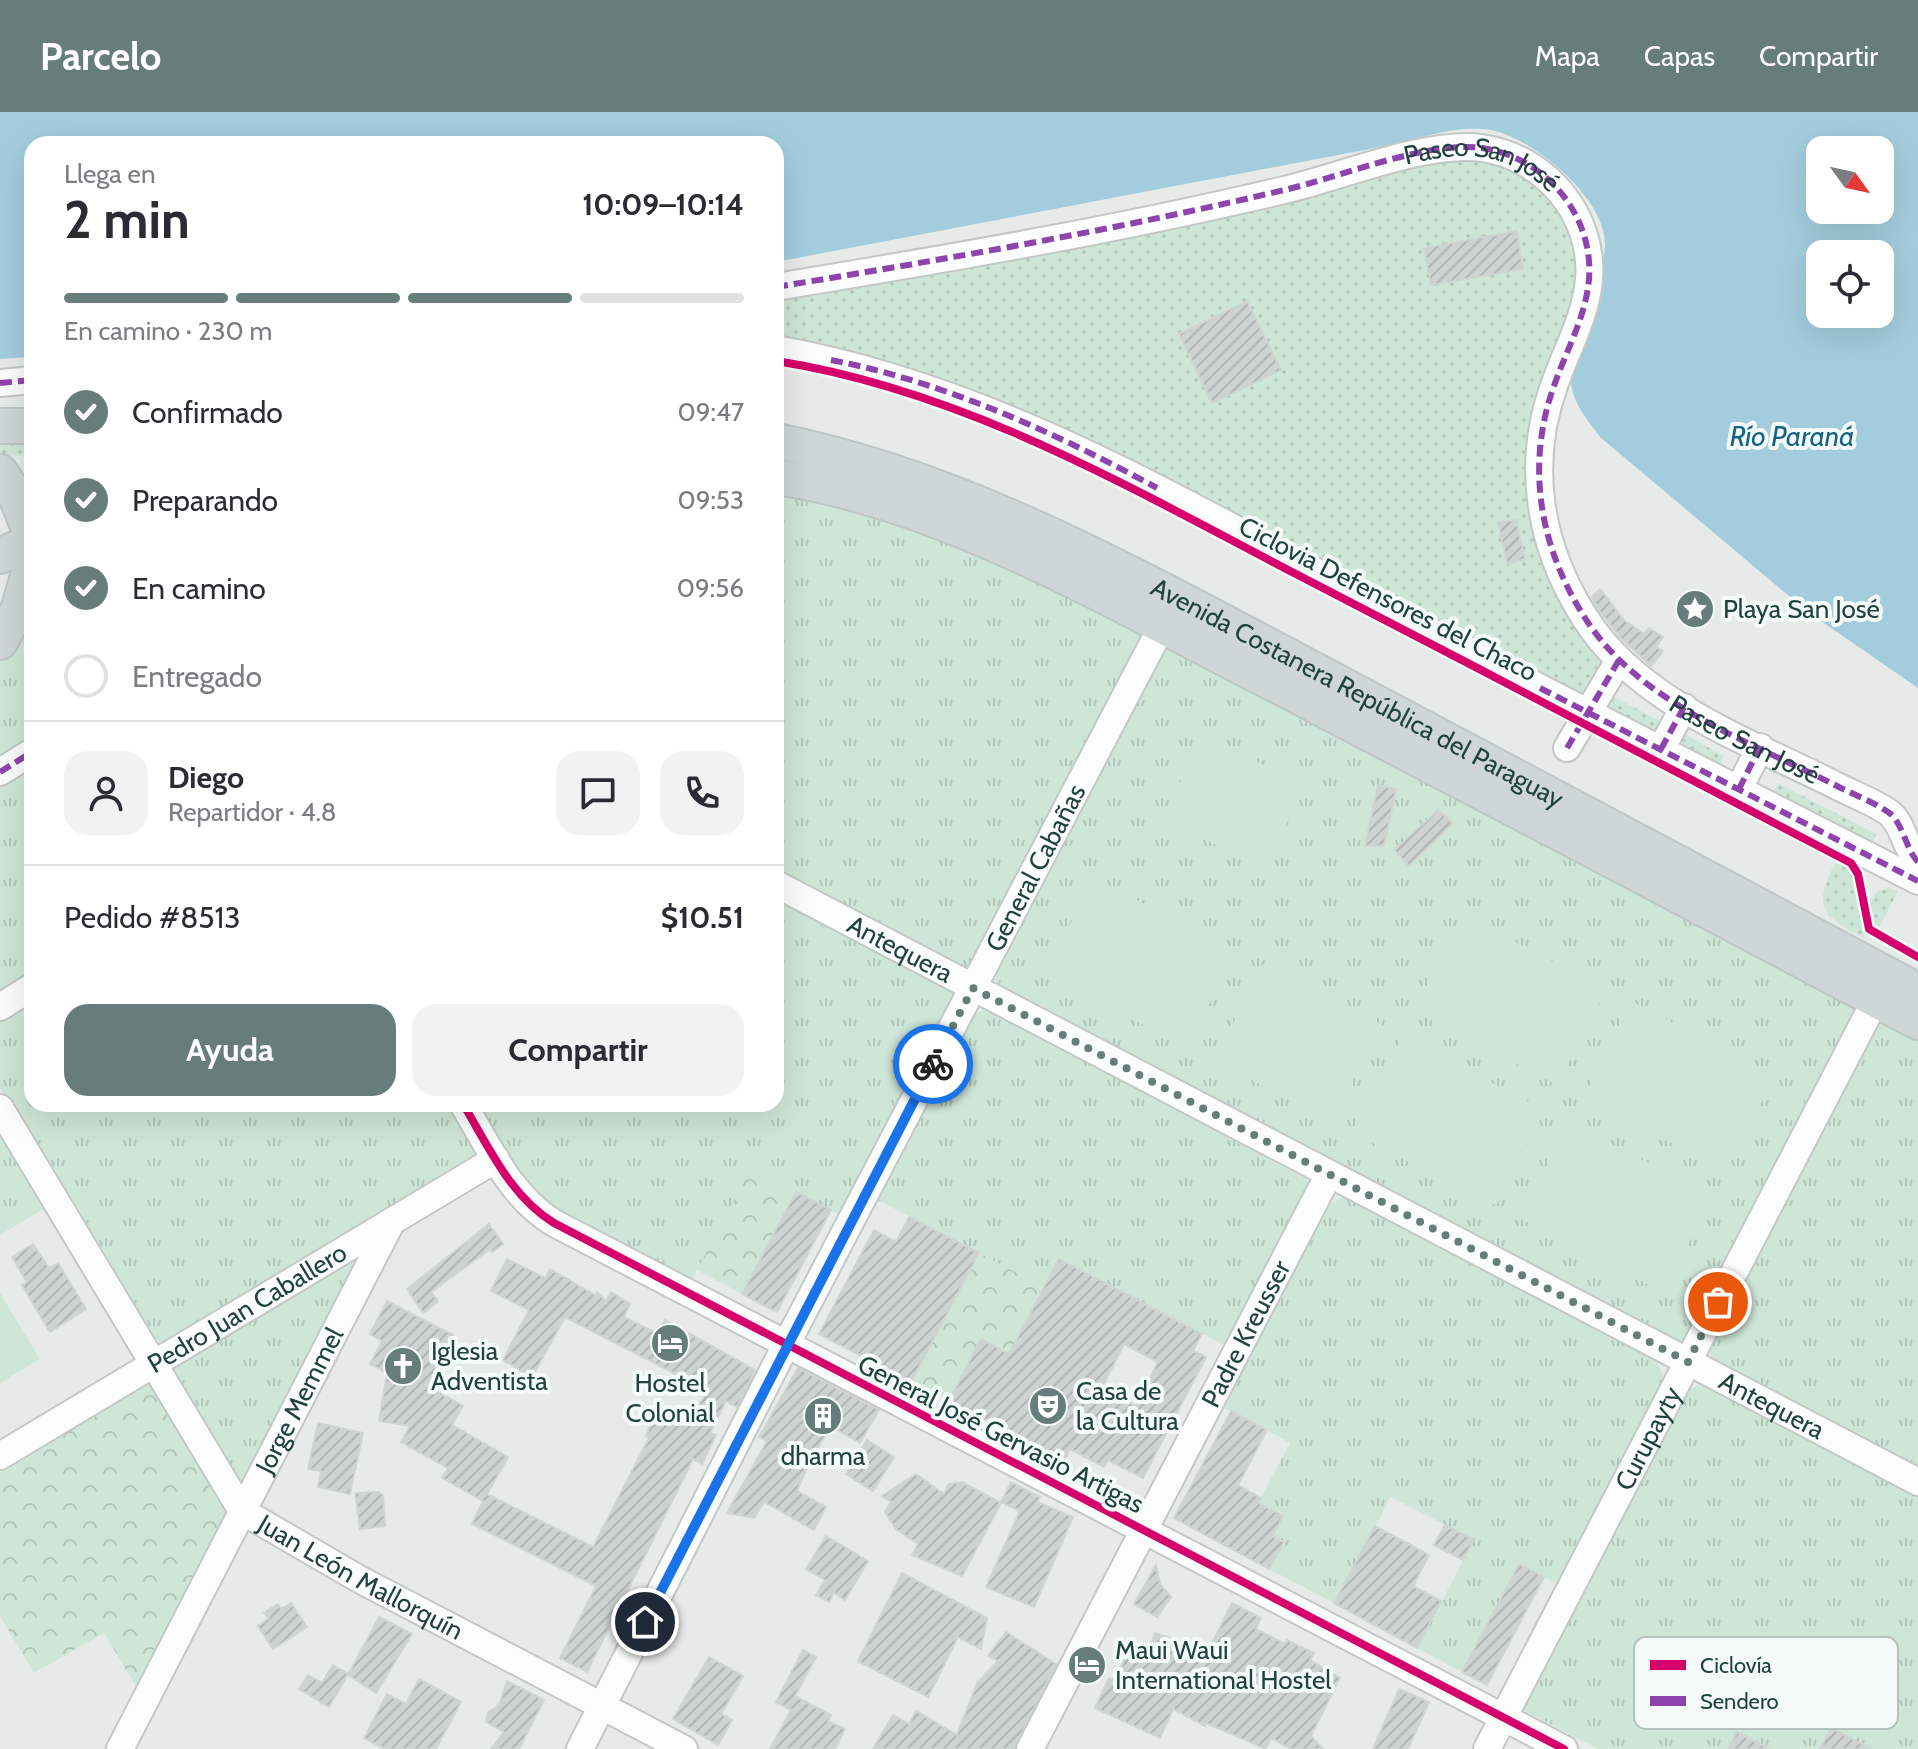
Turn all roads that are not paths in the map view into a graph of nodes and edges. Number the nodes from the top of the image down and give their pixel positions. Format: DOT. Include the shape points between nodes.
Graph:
graph roads {
  1 [pos="784,286"];
  2 [pos="784,351"];
  3 [pos="24,381"];
  4 [pos="0,383"];
  5 [pos="0,426"];
  6 [pos="24,426"];
  7 [pos="784,443"];
  8 [pos="0,472"];
  9 [pos="24,472"];
  10 [pos="784,478"];
  11 [pos="24,517"];
  12 [pos="24,542"];
  13 [pos="0,556"];
  14 [pos="24,590"];
  15 [pos="1162,626"];
  16 [pos="24,630"];
  17 [pos="0,644"];
  18 [pos="1619,660"];
  19 [pos="1684,707"];
  20 [pos="1589,712"];
  21 [pos="1760,747"];
  22 [pos="1567,748"];
  23 [pos="1661,749"];
  24 [pos="24,757"];
  25 [pos="0,772"];
  26 [pos="1739,789"];
  27 [pos="1918,862"];
  28 [pos="1918,881"];
  29 [pos="784,888"];
  30 [pos="973,988"];
  31 [pos="1918,991"];
  32 [pos="24,992"];
  33 [pos="1876,999"];
  34 [pos="0,1007"];
  35 [pos="1918,1022"];
  36 [pos="0,1108"];
  37 [pos="468,1112"];
  38 [pos="496,1159"];
  39 [pos="1329,1174"];
  40 [pos="392,1221"];
  41 [pos="786,1345"];
  42 [pos="1688,1362"];
  43 [pos="154,1364"];
  44 [pos="0,1456"];
  45 [pos="1918,1482"];
  46 [pos="242,1511"];
  47 [pos="1143,1530"];
  48 [pos="603,1705"];
  49 [pos="1503,1717"];
  50 [pos="120,1749"];
  51 [pos="580,1749"];
  52 [pos="684,1749"];
  53 [pos="1030,1749"];
  54 [pos="1487,1749"];
  55 [pos="1564,1749"];
  1 -- 18 [label="street, Paseo San José" via="1284,191 1448,149 1479,147 1519,159 1565,197 1581,222 1588,250 1583,311 1540,436 1540,497 1549,543 1568,588"];
  2 -- 20 [label="street" via="916,383 1041,431"];
  3 -- 4 [label="street"];
  5 -- 6 [label="main road"];
  7 -- 31 [label="main road, Avenida Costanera República del Paraguay" via="846,457 973,501 1181,600"];
  8 -- 9 [label="main road"];
  8 -- 11 [label="main road"];
  10 -- 15 [label="main road, Avenida Costanera República del Paraguay" via="846,490 913,512"];
  12 -- 13 [label="main road"];
  14 -- 17 [label="main road"];
  15 -- 30 [label="street, General Cabañas"];
  15 -- 33 [label="main road, Avenida Costanera República del Paraguay"];
  16 -- 17 [label="main road"];
  18 -- 19 [label="street, Paseo San José"];
  18 -- 20 [label="street"];
  19 -- 21 [label="street, Paseo San José"];
  19 -- 23 [label="street"];
  20 -- 22 [label="street"];
  20 -- 23 [label="street"];
  21 -- 26 [label="street"];
  21 -- 27 [label="street, Paseo San José" via="1888,812"];
  23 -- 26 [label="street"];
  24 -- 25 [label="street"];
  26 -- 28 [label="street"];
  29 -- 30 [label="street, Antequera"];
  30 -- 39 [label="street, Antequera"];
  30 -- 41 [label="street, General Cabañas"];
  32 -- 34 [label="street"];
  33 -- 35 [label="main road, Avenida Costanera República del Paraguay"];
  33 -- 42 [label="street, Curupayty"];
  36 -- 43 [label="street, Juan León Mallorquín"];
  37 -- 38 [label="street, General José Gervasio Artigas"];
  38 -- 40 [label="street, Pedro Juan Caballero"];
  38 -- 41 [label="street, General José Gervasio Artigas" via="539,1214"];
  39 -- 42 [label="street, Antequera"];
  39 -- 47 [label="street, Padre Kreusser"];
  40 -- 43 [label="street, Pedro Juan Caballero"];
  40 -- 46 [label="street, Jorge Memmel"];
  41 -- 47 [label="street, General José Gervasio Artigas"];
  41 -- 48 [label="street, General Cabañas"];
  42 -- 45 [label="street, Antequera"];
  42 -- 49 [label="street, Curupayty"];
  43 -- 44 [label="street, Pedro Juan Caballero"];
  43 -- 46 [label="street, Juan León Mallorquín"];
  46 -- 48 [label="street, Juan León Mallorquín" via="359,1579"];
  46 -- 50 [label="street, Jorge Memmel"];
  47 -- 49 [label="street, General José Gervasio Artigas"];
  47 -- 53 [label="street, Padre Kreusser"];
  48 -- 51 [label="street, General Cabañas"];
  48 -- 52 [label="street, Juan León Mallorquín"];
  49 -- 54 [label="street, Curupayty"];
  49 -- 55 [label="street, General José Gervasio Artigas"];
}
